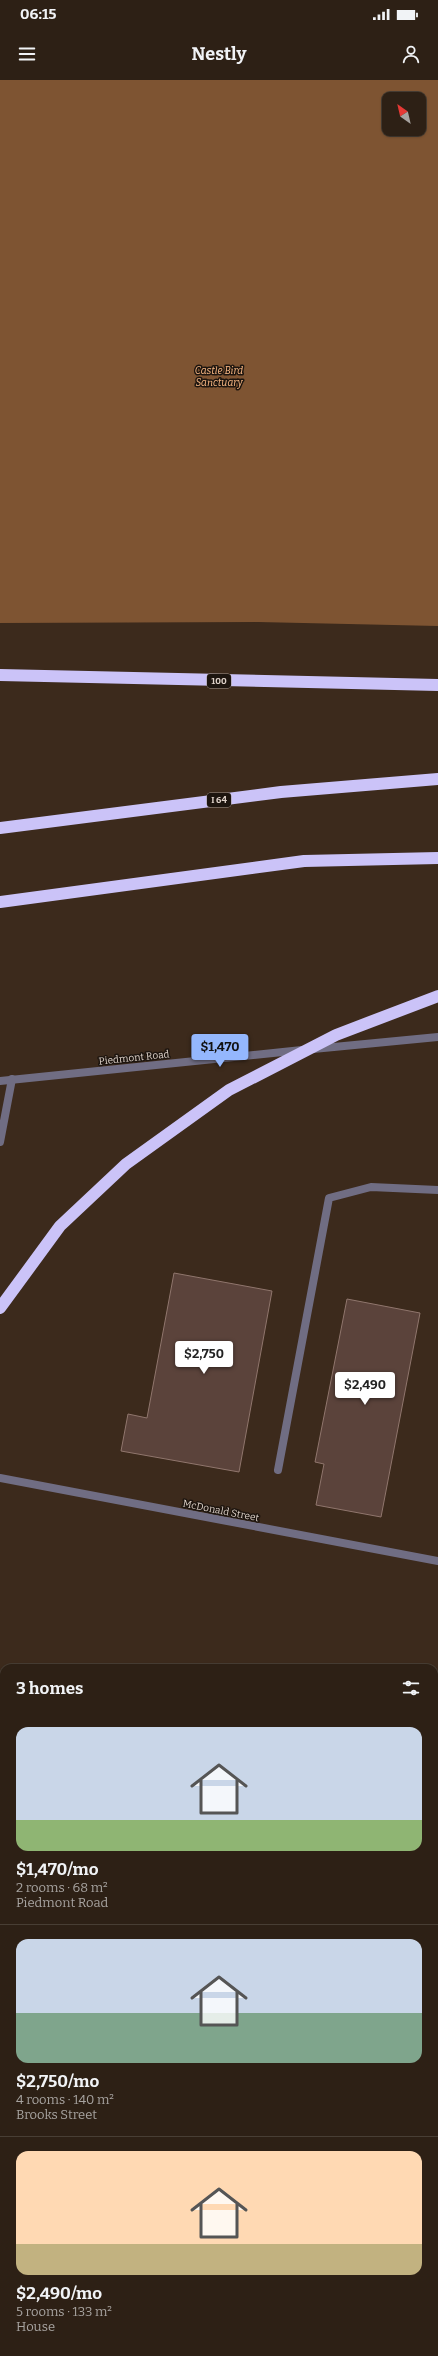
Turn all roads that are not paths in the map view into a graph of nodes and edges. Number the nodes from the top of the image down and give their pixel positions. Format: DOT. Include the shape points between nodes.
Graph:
graph roads {
  1 [pos="0,675"];
  2 [pos="438,685"];
  3 [pos="438,780"];
  4 [pos="0,828"];
  5 [pos="438,858"];
  6 [pos="0,902"];
  7 [pos="438,996"];
  8 [pos="438,1037"];
  9 [pos="12,1079"];
  10 [pos="0,1081"];
  11 [pos="0,1142"];
  12 [pos="438,1190"];
  13 [pos="0,1308"];
  14 [pos="278,1470"];
  15 [pos="0,1478"];
  16 [pos="438,1561"];
  1 -- 2 [label="highway, 100"];
  3 -- 4 [label="highway, I 64" via="281,792"];
  5 -- 6 [label="highway" via="304,861"];
  7 -- 13 [label="highway, bridge" via="336,1035 222,1095 126,1164 60,1226"];
  8 -- 9 [label="street, Piedmont Road"];
  9 -- 10 [label="street, Piedmont Road"];
  9 -- 11 [label="street"];
  12 -- 14 [label="street" via="371,1187 329,1198"];
  15 -- 16 [label="street, McDonald Street"];
}
